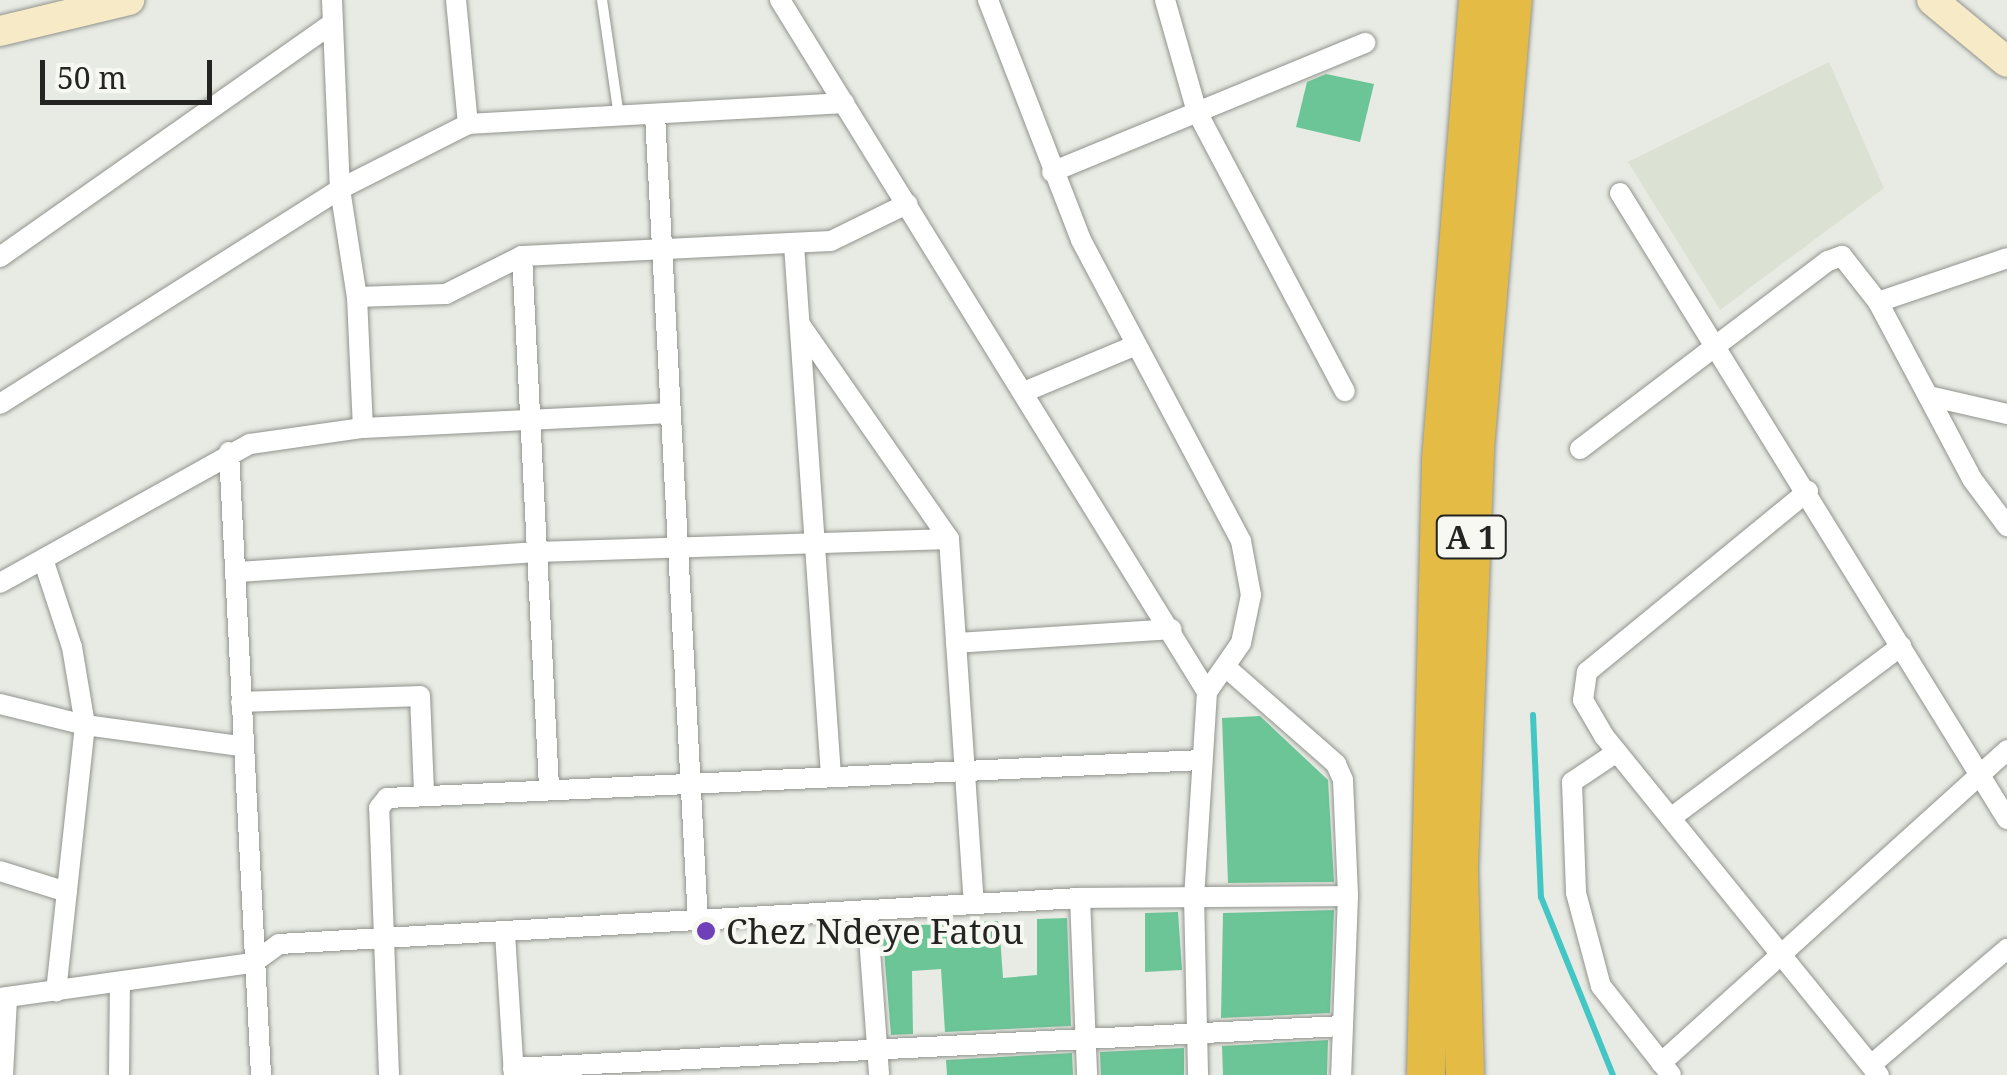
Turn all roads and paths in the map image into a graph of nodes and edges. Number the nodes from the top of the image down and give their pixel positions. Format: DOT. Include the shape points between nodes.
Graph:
graph roads {
  1 [pos="128,0"];
  2 [pos="332,0"];
  3 [pos="456,0"];
  4 [pos="602,0"];
  5 [pos="780,0"];
  6 [pos="796,0"];
  7 [pos="988,0"];
  8 [pos="1165,0"];
  9 [pos="1478,0"];
  10 [pos="1513,0"];
  11 [pos="1932,0"];
  12 [pos="47,10"];
  13 [pos="332,24"];
  14 [pos="796,25"];
  15 [pos="0,31"];
  16 [pos="1365,43"];
  17 [pos="2007,62"];
  18 [pos="844,104"];
  19 [pos="1197,112"];
  20 [pos="655,115"];
  21 [pos="619,117"];
  22 [pos="468,124"];
  23 [pos="1052,172"];
  24 [pos="340,189"];
  25 [pos="1620,193"];
  26 [pos="907,204"];
  27 [pos="794,245"];
  28 [pos="662,251"];
  29 [pos="522,256"];
  30 [pos="0,257"];
  31 [pos="2007,258"];
  32 [pos="356,297"];
  33 [pos="1878,302"];
  34 [pos="801,326"];
  35 [pos="1717,343"];
  36 [pos="1134,346"];
  37 [pos="1345,391"];
  38 [pos="1024,392"];
  39 [pos="1933,397"];
  40 [pos="0,404"];
  41 [pos="671,413"];
  42 [pos="2007,414"];
  43 [pos="531,420"];
  44 [pos="363,428"];
  45 [pos="1580,449"];
  46 [pos="229,452"];
  47 [pos="1808,491"];
  48 [pos="2007,526"];
  49 [pos="950,539"];
  50 [pos="818,540"];
  51 [pos="678,546"];
  52 [pos="538,552"];
  53 [pos="43,558"];
  54 [pos="237,572"];
  55 [pos="0,582"];
  56 [pos="1172,629"];
  57 [pos="956,643"];
  58 [pos="1901,646"];
  59 [pos="1228,669"];
  60 [pos="1207,692"];
  61 [pos="241,702"];
  62 [pos="0,704"];
  63 [pos="85,725"];
  64 [pos="241,746"];
  65 [pos="2007,750"];
  66 [pos="1617,752"];
  67 [pos="1202,760"];
  68 [pos="965,770"];
  69 [pos="1978,774"];
  70 [pos="832,776"];
  71 [pos="690,782"];
  72 [pos="548,788"];
  73 [pos="424,793"];
  74 [pos="1672,817"];
  75 [pos="2007,819"];
  76 [pos="0,870"];
  77 [pos="67,892"];
  78 [pos="1194,896"];
  79 [pos="1348,896"];
  80 [pos="1080,898"];
  81 [pos="974,903"];
  82 [pos="866,910"];
  83 [pos="698,921"];
  84 [pos="505,933"];
  85 [pos="383,941"];
  86 [pos="2007,949"];
  87 [pos="1782,954"];
  88 [pos="253,963"];
  89 [pos="120,985"];
  90 [pos="56,991"];
  91 [pos="4,998"];
  92 [pos="1342,1026"];
  93 [pos="1198,1035"];
  94 [pos="1084,1038"];
  95 [pos="878,1048"];
  96 [pos="1666,1069"];
  97 [pos="1875,1070"];
  98 [pos="514,1072"];
  99 [pos="3,1075"];
  100 [pos="119,1075"];
  101 [pos="261,1075"];
  102 [pos="389,1075"];
  103 [pos="879,1075"];
  104 [pos="1087,1075"];
  105 [pos="1198,1075"];
  106 [pos="1341,1075"];
  107 [pos="1426,1075"];
  108 [pos="1465,1075"];
  1 -- 12 [label="street"];
  2 -- 13 [label="street"];
  3 -- 22 [label="street"];
  4 -- 21 [label="lane"];
  5 -- 14 [label="street"];
  6 -- 14 [label="street"];
  7 -- 23 [label="street"];
  8 -- 19 [label="street"];
  9 -- 107 [label="highway, A 1" via="1440,460"];
  10 -- 108 [label="highway, A 1" via="1474,450 1459,867"];
  11 -- 17 [label="street"];
  12 -- 15 [label="street"];
  13 -- 24 [label="street"];
  13 -- 30 [label="street"];
  14 -- 18 [label="street"];
  16 -- 19 [label="street"];
  18 -- 20 [label="street"];
  18 -- 26 [label="street"];
  19 -- 23 [label="street"];
  19 -- 37 [label="street"];
  20 -- 21 [label="street"];
  20 -- 28 [label="street"];
  21 -- 22 [label="street"];
  22 -- 24 [label="street"];
  23 -- 36 [label="street"];
  24 -- 32 [label="street"];
  24 -- 40 [label="street"];
  25 -- 35 [label="street"];
  26 -- 27 [label="street" via="848,236"];
  26 -- 38 [label="street"];
  27 -- 28 [label="street"];
  27 -- 34 [label="street"];
  28 -- 29 [label="street"];
  28 -- 41 [label="street"];
  29 -- 32 [label="street" via="446,294"];
  29 -- 43 [label="street"];
  31 -- 33 [label="street"];
  32 -- 44 [label="street"];
  33 -- 35 [label="street" via="1848,260 1836,256"];
  33 -- 39 [label="street"];
  34 -- 49 [label="street"];
  34 -- 50 [label="street"];
  35 -- 45 [label="street"];
  35 -- 47 [label="street"];
  36 -- 38 [label="street"];
  36 -- 59 [label="street" via="1242,541 1251,594"];
  38 -- 56 [label="street"];
  39 -- 42 [label="street"];
  39 -- 48 [label="street" via="1972,479"];
  41 -- 43 [label="street"];
  41 -- 51 [label="street"];
  43 -- 44 [label="street"];
  43 -- 52 [label="street"];
  44 -- 46 [label="street"];
  46 -- 53 [label="street"];
  46 -- 54 [label="street"];
  47 -- 58 [label="street"];
  47 -- 66 [label="street" via="1587,672 1583,700"];
  49 -- 50 [label="street"];
  49 -- 57 [label="street"];
  50 -- 51 [label="street"];
  50 -- 70 [label="street"];
  51 -- 52 [label="street"];
  51 -- 71 [label="street"];
  52 -- 54 [label="street"];
  52 -- 72 [label="street"];
  53 -- 55 [label="street"];
  53 -- 63 [label="street" via="72,647"];
  54 -- 61 [label="street"];
  56 -- 57 [label="street"];
  56 -- 60 [label="street"];
  57 -- 68 [label="street"];
  58 -- 69 [label="street"];
  58 -- 74 [label="street"];
  59 -- 60 [label="street"];
  59 -- 79 [label="street" via="1340,771"];
  60 -- 67 [label="street"];
  61 -- 64 [label="street"];
  61 -- 73 [label="street" via="420,696"];
  62 -- 63 [label="street"];
  63 -- 64 [label="street"];
  63 -- 77 [label="street"];
  64 -- 88 [label="street"];
  65 -- 69 [label="street"];
  66 -- 74 [label="street"];
  66 -- 96 [label="street" via="1572,782 1576,893 1602,986"];
  67 -- 68 [label="street"];
  67 -- 78 [label="street"];
  68 -- 70 [label="street"];
  68 -- 81 [label="street"];
  69 -- 75 [label="street"];
  69 -- 87 [label="street"];
  70 -- 71 [label="street"];
  71 -- 72 [label="street"];
  71 -- 83 [label="street"];
  72 -- 73 [label="street"];
  73 -- 85 [label="street" via="388,798 378,808"];
  74 -- 87 [label="street"];
  76 -- 77 [label="street"];
  77 -- 90 [label="street"];
  78 -- 79 [label="street"];
  78 -- 80 [label="street"];
  78 -- 93 [label="street"];
  79 -- 92 [label="street"];
  80 -- 81 [label="street"];
  80 -- 94 [label="street"];
  81 -- 82 [label="street"];
  82 -- 83 [label="street"];
  82 -- 95 [label="street"];
  83 -- 84 [label="street"];
  84 -- 85 [label="street"];
  84 -- 98 [label="street"];
  85 -- 88 [label="street" via="279,944"];
  85 -- 102 [label="street"];
  86 -- 97 [label="street"];
  87 -- 96 [label="street"];
  87 -- 97 [label="street"];
  88 -- 89 [label="street"];
  88 -- 101 [label="street"];
  89 -- 90 [label="street"];
  89 -- 100 [label="street"];
  90 -- 91 [label="street"];
  91 -- 99 [label="street"];
  92 -- 93 [label="street"];
  92 -- 106 [label="street"];
  93 -- 94 [label="street"];
  93 -- 105 [label="street"];
  94 -- 95 [label="street"];
  94 -- 104 [label="street"];
  95 -- 98 [label="street"];
  95 -- 103 [label="street"];
}
